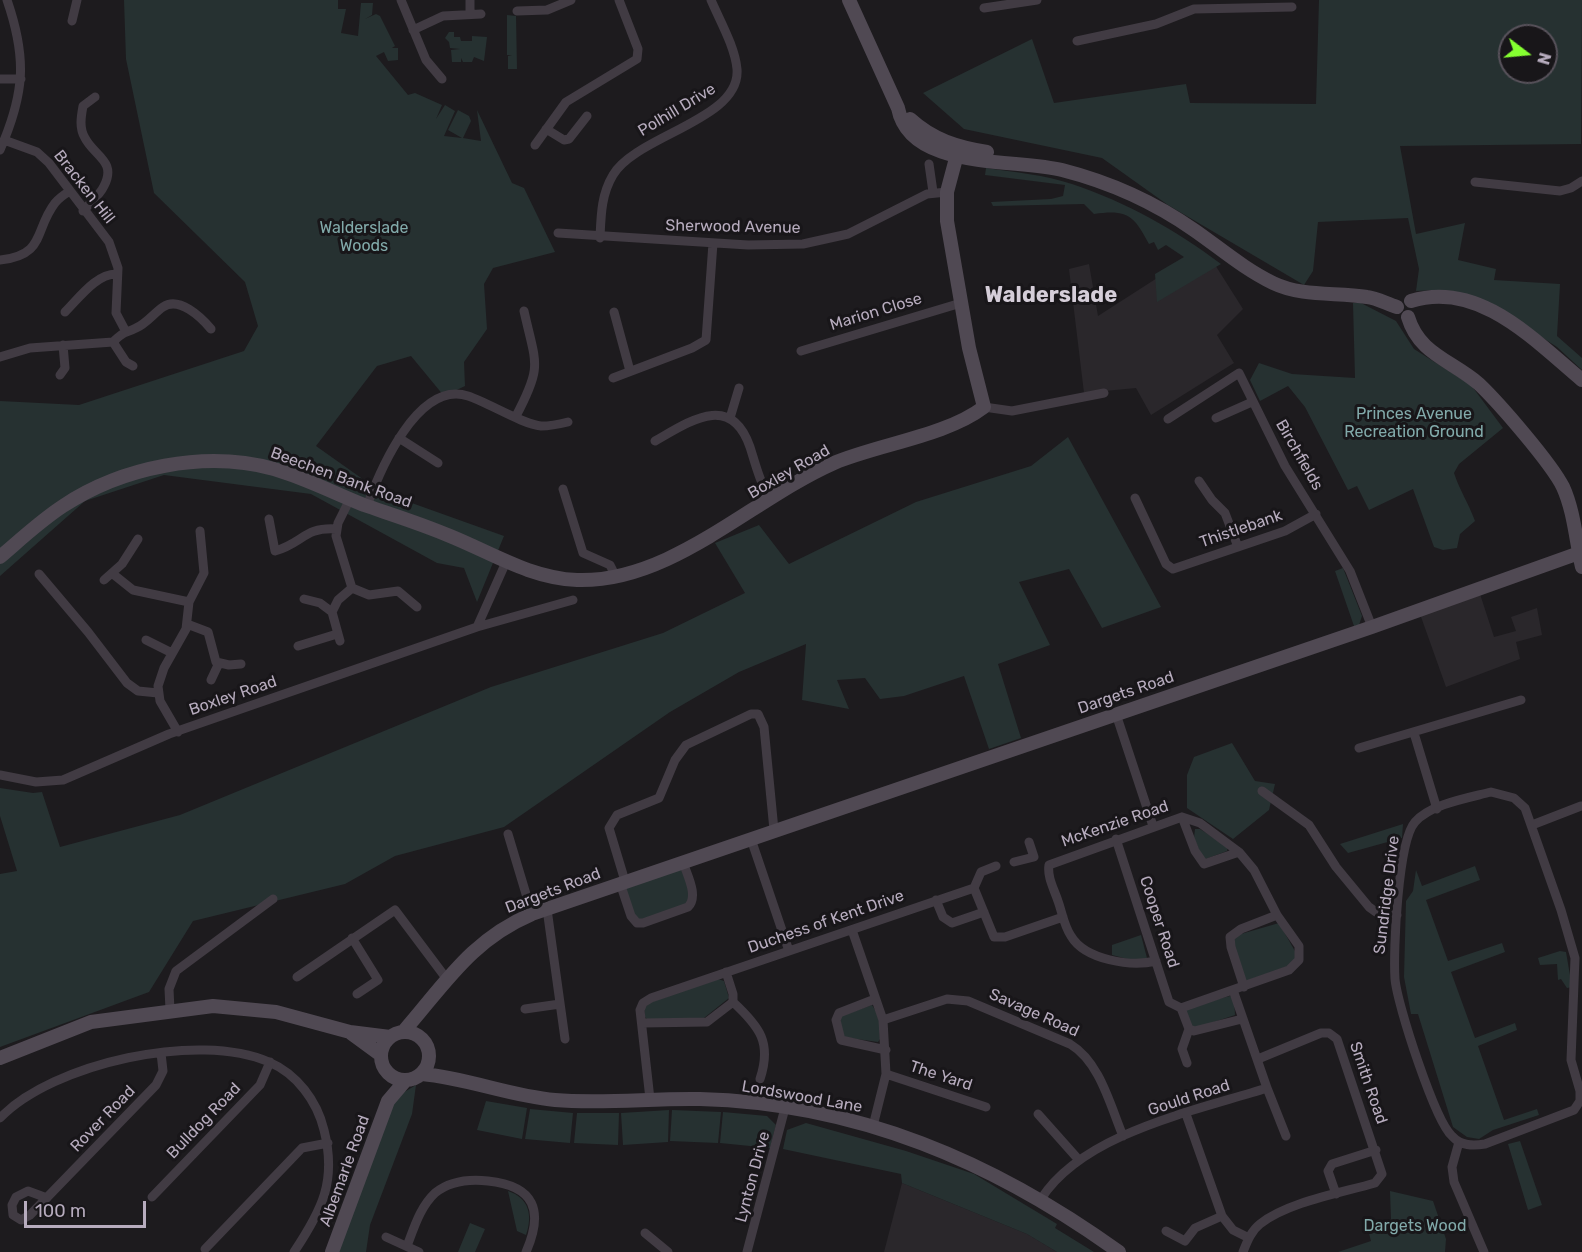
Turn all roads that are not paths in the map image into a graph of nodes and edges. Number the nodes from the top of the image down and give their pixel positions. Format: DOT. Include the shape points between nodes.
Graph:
graph roads {
  1 [pos="7,0"];
  2 [pos="77,0"];
  3 [pos="401,0"];
  4 [pos="470,0"];
  5 [pos="571,0"];
  6 [pos="619,0"];
  7 [pos="711,0"];
  8 [pos="849,0"];
  9 [pos="1037,0"];
  10 [pos="1194,5"];
  11 [pos="1292,6"];
  12 [pos="984,8"];
  13 [pos="517,11"];
  14 [pos="470,14"];
  15 [pos="481,14"];
  16 [pos="72,21"];
  17 [pos="412,30"];
  18 [pos="1077,41"];
  19 [pos="442,78"];
  20 [pos="0,80"];
  21 [pos="21,80"];
  22 [pos="95,97"];
  23 [pos="587,116"];
  24 [pos="546,129"];
  25 [pos="4,140"];
  26 [pos="535,145"];
  27 [pos="0,150"];
  28 [pos="958,152"];
  29 [pos="929,164"];
  30 [pos="1582,181"];
  31 [pos="1475,182"];
  32 [pos="70,191"];
  33 [pos="933,192"];
  34 [pos="947,192"];
  35 [pos="83,211"];
  36 [pos="558,233"];
  37 [pos="600,238"];
  38 [pos="713,243"];
  39 [pos="0,260"];
  40 [pos="117,274"];
  41 [pos="1411,301"];
  42 [pos="961,303"];
  43 [pos="1397,307"];
  44 [pos="524,311"];
  45 [pos="65,312"];
  46 [pos="614,312"];
  47 [pos="1408,317"];
  48 [pos="211,329"];
  49 [pos="124,330"];
  50 [pos="113,342"];
  51 [pos="63,345"];
  52 [pos="801,351"];
  53 [pos="0,357"];
  54 [pos="133,366"];
  55 [pos="630,371"];
  56 [pos="60,375"];
  57 [pos="613,378"];
  58 [pos="1582,380"];
  59 [pos="739,388"];
  60 [pos="1104,393"];
  61 [pos="1252,402"];
  62 [pos="984,406"];
  63 [pos="516,416"];
  64 [pos="730,418"];
  65 [pos="1216,418"];
  66 [pos="1167,419"];
  67 [pos="568,422"];
  68 [pos="399,438"];
  69 [pos="654,441"];
  70 [pos="438,463"];
  71 [pos="1199,481"];
  72 [pos="563,489"];
  73 [pos="1135,498"];
  74 [pos="350,499"];
  75 [pos="771,500"];
  76 [pos="366,506"];
  77 [pos="1316,514"];
  78 [pos="269,519"];
  79 [pos="336,529"];
  80 [pos="200,531"];
  81 [pos="138,539"];
  82 [pos="1238,547"];
  83 [pos="1579,553"];
  84 [pos="0,557"];
  85 [pos="506,562"];
  86 [pos="1582,567"];
  87 [pos="39,574"];
  88 [pos="113,574"];
  89 [pos="615,575"];
  90 [pos="104,580"];
  91 [pos="352,588"];
  92 [pos="304,599"];
  93 [pos="573,600"];
  94 [pos="189,602"];
  95 [pos="417,607"];
  96 [pos="332,612"];
  97 [pos="187,624"];
  98 [pos="477,627"];
  99 [pos="1372,627"];
  100 [pos="146,640"];
  101 [pos="298,646"];
  102 [pos="172,653"];
  103 [pos="219,663"];
  104 [pos="241,664"];
  105 [pos="211,680"];
  106 [pos="158,693"];
  107 [pos="1521,700"];
  108 [pos="1116,714"];
  109 [pos="178,732"];
  110 [pos="1414,733"];
  111 [pos="1359,748"];
  112 [pos="0,775"];
  113 [pos="1262,791"];
  114 [pos="1581,806"];
  115 [pos="1437,809"];
  116 [pos="1182,817"];
  117 [pos="1532,825"];
  118 [pos="1153,826"];
  119 [pos="774,830"];
  120 [pos="508,834"];
  121 [pos="751,839"];
  122 [pos="1116,839"];
  123 [pos="1029,842"];
  124 [pos="1239,852"];
  125 [pos="1034,856"];
  126 [pos="683,862"];
  127 [pos="1014,862"];
  128 [pos="1049,865"];
  129 [pos="996,866"];
  130 [pos="622,882"];
  131 [pos="975,888"];
  132 [pos="273,899"];
  133 [pos="936,900"];
  134 [pos="547,909"];
  135 [pos="984,912"];
  136 [pos="532,914"];
  137 [pos="1277,915"];
  138 [pos="1397,915"];
  139 [pos="1063,917"];
  140 [pos="852,930"];
  141 [pos="352,938"];
  142 [pos="789,951"];
  143 [pos="1156,961"];
  144 [pos="726,972"];
  145 [pos="297,977"];
  146 [pos="446,978"];
  147 [pos="1244,987"];
  148 [pos="1233,990"];
  149 [pos="357,994"];
  150 [pos="1578,994"];
  151 [pos="875,999"];
  152 [pos="733,1002"];
  153 [pos="560,1004"];
  154 [pos="425,1008"];
  155 [pos="1181,1008"];
  156 [pos="525,1009"];
  157 [pos="170,1010"];
  158 [pos="1242,1018"];
  159 [pos="883,1020"];
  160 [pos="642,1023"];
  161 [pos="1189,1029"];
  162 [pos="350,1032"];
  163 [pos="403,1032"];
  164 [pos="390,1037"];
  165 [pos="565,1039"];
  166 [pos="425,1041"];
  167 [pos="1571,1044"];
  168 [pos="1582,1044"];
  169 [pos="886,1050"];
  170 [pos="161,1053"];
  171 [pos="430,1054"];
  172 [pos="381,1055"];
  173 [pos="0,1058"];
  174 [pos="1258,1059"];
  175 [pos="270,1062"];
  176 [pos="1187,1063"];
  177 [pos="388,1074"];
  178 [pos="422,1074"];
  179 [pos="886,1074"];
  180 [pos="450,1077"];
  181 [pos="760,1079"];
  182 [pos="405,1081"];
  183 [pos="1267,1088"];
  184 [pos="650,1099"];
  185 [pos="388,1101"];
  186 [pos="1581,1102"];
  187 [pos="986,1107"];
  188 [pos="785,1108"];
  189 [pos="1038,1114"];
  190 [pos="1186,1114"];
  191 [pos="0,1118"];
  192 [pos="873,1126"];
  193 [pos="1123,1136"];
  194 [pos="1286,1136"];
  195 [pos="1459,1142"];
  196 [pos="327,1143"];
  197 [pos="1376,1150"];
  198 [pos="1078,1159"];
  199 [pos="1336,1194"];
  200 [pos="152,1197"];
  201 [pos="47,1198"];
  202 [pos="1041,1199"];
  203 [pos="1222,1216"];
  204 [pos="1166,1231"];
  205 [pos="645,1233"];
  206 [pos="386,1238"];
  207 [pos="1249,1238"];
  208 [pos="407,1246"];
  209 [pos="205,1249"];
  210 [pos="294,1252"];
  211 [pos="332,1252"];
  212 [pos="419,1252"];
  213 [pos="526,1252"];
  214 [pos="668,1252"];
  215 [pos="747,1252"];
  216 [pos="1119,1252"];
  217 [pos="1243,1252"];
  218 [pos="1484,1252"];
  1 -- 21 [label="street" via="21,52"];
  2 -- 16 [label="street"];
  3 -- 17 [label="street"];
  4 -- 14 [label="street"];
  5 -- 13 [label="street" via="547,10"];
  6 -- 24 [label="street" via="638,49 637,59 574,96"];
  7 -- 37 [label="street, Polhill Drive" via="737,68 733,90 717,107 637,151 619,167 603,200"];
  8 -- 28 [label="street" via="898,108 928,134"];
  9 -- 12 [label="street"];
  10 -- 11 [label="street"];
  10 -- 18 [label="street" via="1156,24"];
  14 -- 15 [label="street"];
  14 -- 17 [label="street" via="443,16"];
  17 -- 19 [label="street" via="426,60"];
  20 -- 21 [label="street"];
  21 -- 25 [label="street"];
  22 -- 35 [label="street" via="83,106 80,120 85,139 106,161 108,171 104,185"];
  23 -- 24 [label="street" via="569,139"];
  24 -- 26 [label="street"];
  25 -- 27 [label="street"];
  25 -- 32 [label="street, Bracken Hill" via="36,152"];
  28 -- 34 [label="street"];
  28 -- 43 [label="street" via="1021,158 1103,182 1161,210 1250,271 1288,290 1370,297"];
  29 -- 33 [label="street"];
  30 -- 31 [label="street" via="1560,190"];
  32 -- 35 [label="street, Bracken Hill"];
  32 -- 39 [label="street" via="56,201 31,248"];
  33 -- 34 [label="street, Sherwood Avenue"];
  33 -- 38 [label="street, Sherwood Avenue" via="824,242 784,246"];
  34 -- 42 [label="street" via="947,221"];
  35 -- 40 [label="street, Bracken Hill" via="109,242"];
  36 -- 37 [label="street, Sherwood Avenue"];
  37 -- 38 [label="street, Sherwood Avenue"];
  38 -- 55 [label="street" via="706,340"];
  40 -- 45 [label="street" via="97,280"];
  40 -- 49 [label="street, Bracken Hill" via="116,313"];
  41 -- 43 [label="street" via="1402,300"];
  41 -- 47 [label="street" via="1415,308"];
  41 -- 58 [label="street" via="1437,295 1454,297 1498,313"];
  42 -- 52 [label="street, Marion Close"];
  42 -- 62 [label="street"];
  43 -- 47 [label="street" via="1400,315"];
  44 -- 63 [label="street" via="536,369"];
  46 -- 55 [label="street"];
  47 -- 83 [label="street" via="1422,345 1482,387 1549,466 1564,488"];
  48 -- 49 [label="street" via="201,317 172,304 135,329"];
  49 -- 50 [label="street"];
  50 -- 51 [label="street"];
  50 -- 54 [label="street"];
  51 -- 53 [label="street" via="30,348"];
  51 -- 56 [label="street" via="65,368"];
  55 -- 57 [label="street"];
  59 -- 64 [label="street"];
  60 -- 62 [label="street" via="1012,411"];
  61 -- 65 [label="street"];
  61 -- 66 [label="street, Birchfields" via="1239,373"];
  61 -- 77 [label="street, Birchfields" via="1285,466"];
  62 -- 75 [label="street, Boxley Road" via="948,426 829,466"];
  63 -- 67 [label="street" via="540,426"];
  63 -- 68 [label="street" via="469,396 455,395 427,405"];
  64 -- 69 [label="street" via="712,414"];
  64 -- 75 [label="street" via="744,434"];
  68 -- 70 [label="street"];
  68 -- 76 [label="street"];
  71 -- 82 [label="street" via="1225,513"];
  72 -- 89 [label="street" via="583,554 610,566"];
  73 -- 82 [label="street, Thistlebank" via="1166,564 1173,568"];
  74 -- 76 [label="street, Beechen Bank Road"];
  74 -- 79 [label="street"];
  74 -- 84 [label="street, Beechen Bank Road" via="276,469 240,462 193,462 152,469 91,492 62,507"];
  75 -- 89 [label="street, Boxley Road" via="658,562"];
  76 -- 85 [label="street, Beechen Bank Road" via="452,537"];
  77 -- 82 [label="street, Thistlebank" via="1285,531"];
  77 -- 99 [label="street, Birchfields" via="1350,571"];
  78 -- 79 [label="street" via="275,551 289,547 316,529"];
  79 -- 91 [label="street"];
  80 -- 94 [label="street" via="204,573"];
  81 -- 88 [label="street"];
  83 -- 86 [label="street"];
  83 -- 99 [label="street, Dargets Road"];
  85 -- 89 [label="street, Beechen Bank Road" via="569,579"];
  85 -- 98 [label="street"];
  87 -- 106 [label="street" via="127,683 138,692"];
  88 -- 90 [label="street"];
  88 -- 94 [label="street" via="133,590"];
  91 -- 95 [label="street" via="369,596 398,591"];
  91 -- 96 [label="street" via="338,600"];
  92 -- 96 [label="street" via="320,603"];
  93 -- 98 [label="street, Boxley Road"];
  94 -- 97 [label="street"];
  96 -- 101 [label="street" via="339,638"];
  97 -- 102 [label="street"];
  97 -- 103 [label="street" via="208,632 214,659"];
  98 -- 109 [label="street, Boxley Road"];
  99 -- 108 [label="street, Dargets Road"];
  100 -- 102 [label="street"];
  102 -- 106 [label="street" via="160,675"];
  103 -- 104 [label="street"];
  103 -- 105 [label="street"];
  106 -- 109 [label="street"];
  107 -- 110 [label="street"];
  108 -- 118 [label="street"];
  108 -- 119 [label="street, Dargets Road"];
  109 -- 112 [label="street, Boxley Road" via="56,782"];
  110 -- 111 [label="street"];
  110 -- 115 [label="street"];
  113 -- 138 [label="street" via="1309,825 1336,867 1369,907"];
  114 -- 117 [label="street"];
  115 -- 117 [label="street, Sundridge Drive" via="1491,792 1502,793 1525,808"];
  115 -- 138 [label="street, Sundridge Drive" via="1422,816 1410,829"];
  116 -- 118 [label="street, McKenzie Road"];
  116 -- 124 [label="street, McKenzie Road" via="1200,823"];
  116 -- 124 [label="street, McKenzie Road" via="1204,864"];
  117 -- 150 [label="street, Sundridge Drive" via="1572,940"];
  118 -- 122 [label="street, McKenzie Road"];
  119 -- 121 [label="street, Dargets Road"];
  119 -- 130 [label="street" via="764,727 758,714 752,714 686,745 659,798 617,815 609,828"];
  120 -- 136 [label="street"];
  121 -- 126 [label="street, Dargets Road"];
  121 -- 142 [label="street"];
  122 -- 128 [label="street, McKenzie Road"];
  122 -- 143 [label="street, Cooper Road"];
  123 -- 125 [label="street"];
  124 -- 137 [label="street, McKenzie Road" via="1254,870"];
  125 -- 127 [label="street"];
  125 -- 128 [label="street"];
  126 -- 130 [label="street, Dargets Road"];
  126 -- 130 [label="street, Dargets Road" via="692,903 643,923 634,921"];
  128 -- 139 [label="street, McKenzie Road"];
  129 -- 131 [label="street" via="981,872"];
  130 -- 134 [label="street, Dargets Road"];
  131 -- 133 [label="street, Duchess of Kent Drive"];
  131 -- 135 [label="street"];
  132 -- 157 [label="street" via="176,971 169,989"];
  133 -- 135 [label="street" via="943,917 952,922"];
  133 -- 140 [label="street, Duchess of Kent Drive"];
  134 -- 136 [label="street, Dargets Road"];
  134 -- 153 [label="street"];
  135 -- 139 [label="street" via="991,934 998,938"];
  136 -- 146 [label="street, Dargets Road" via="485,940"];
  137 -- 147 [label="street" via="1230,937"];
  137 -- 147 [label="street, McKenzie Road" via="1299,946 1299,960 1289,970"];
  138 -- 195 [label="street, Sundridge Drive" via="1398,996 1440,1118"];
  139 -- 143 [label="street, McKenzie Road" via="1078,946 1115,962 1139,965"];
  140 -- 142 [label="street, Duchess of Kent Drive"];
  140 -- 151 [label="street"];
  141 -- 145 [label="street"];
  141 -- 146 [label="street" via="395,910"];
  141 -- 149 [label="street" via="378,980"];
  142 -- 144 [label="street, Duchess of Kent Drive"];
  143 -- 155 [label="street, Cooper Road" via="1169,1002"];
  144 -- 152 [label="street"];
  144 -- 160 [label="street, Duchess of Kent Drive" via="651,998 643,1003"];
  146 -- 154 [label="street, Dargets Road"];
  147 -- 148 [label="street"];
  148 -- 155 [label="street"];
  148 -- 158 [label="street"];
  150 -- 167 [label="street, Sundridge Drive"];
  151 -- 159 [label="street"];
  151 -- 169 [label="street" via="839,1013 836,1026 841,1040"];
  152 -- 160 [label="street" via="707,1022"];
  152 -- 181 [label="street" via="746,1014 765,1044"];
  153 -- 156 [label="street"];
  153 -- 165 [label="street"];
  154 -- 163 [label="street, Dargets Road"];
  154 -- 166 [label="street"];
  155 -- 161 [label="street, Cooper Road"];
  157 -- 162 [label="street" via="213,1006 276,1012"];
  157 -- 173 [label="street" via="91,1022"];
  158 -- 161 [label="street" via="1197,1031"];
  158 -- 174 [label="street"];
  159 -- 169 [label="street"];
  159 -- 193 [label="street, Savage Road" via="954,998 1070,1044 1084,1053 1092,1065"];
  160 -- 184 [label="street, Duchess of Kent Drive"];
  161 -- 176 [label="street" via="1182,1049"];
  162 -- 164 [label="street"];
  162 -- 172 [label="street"];
  163 -- 164 [label="street"];
  163 -- 166 [label="street" via="411,1032"];
  164 -- 172 [label="street"];
  166 -- 171 [label="street"];
  167 -- 168 [label="street"];
  167 -- 186 [label="street, Sundridge Drive"];
  169 -- 179 [label="street"];
  170 -- 175 [label="street" via="223,1052"];
  170 -- 191 [label="street" via="85,1068 29,1096"];
  170 -- 201 [label="street, Rover Road" via="163,1071 156,1085"];
  171 -- 178 [label="street"];
  171 -- 180 [label="street"];
  172 -- 177 [label="street"];
  174 -- 183 [label="street"];
  174 -- 197 [label="street, Smith Road" via="1321,1033 1337,1039"];
  175 -- 196 [label="street" via="312,1099"];
  175 -- 200 [label="street, Bulldog Road" via="260,1085"];
  177 -- 182 [label="street"];
  177 -- 185 [label="street, Albemarle Road"];
  178 -- 180 [label="street, Lordswood Lane"];
  178 -- 182 [label="street, Lordswood Lane"];
  179 -- 187 [label="street, The Yard"];
  179 -- 192 [label="street"];
  180 -- 184 [label="street, Lordswood Lane" via="545,1099"];
  182 -- 185 [label="street, Albemarle Road"];
  183 -- 190 [label="street, Gould Road"];
  183 -- 194 [label="street"];
  184 -- 188 [label="street, Lordswood Lane" via="720,1100"];
  185 -- 211 [label="street, Albemarle Road"];
  186 -- 195 [label="street, Sundridge Drive" via="1574,1110 1485,1144"];
  188 -- 192 [label="street, Lordswood Lane"];
  188 -- 215 [label="street, Lynton Drive"];
  189 -- 198 [label="street"];
  190 -- 193 [label="street, Gould Road"];
  190 -- 203 [label="street"];
  192 -- 202 [label="street, Lordswood Lane" via="951,1153"];
  193 -- 198 [label="street, Gould Road"];
  195 -- 218 [label="street" via="1452,1167 1454,1182"];
  196 -- 209 [label="street" via="302,1148"];
  196 -- 210 [label="street" via="328,1184 321,1208"];
  197 -- 199 [label="street, Smith Road" via="1382,1174 1375,1183"];
  197 -- 199 [label="street" via="1332,1164 1329,1171"];
  198 -- 202 [label="street, Gould Road"];
  199 -- 207 [label="street" via="1270,1218"];
  202 -- 216 [label="street, Lordswood Lane"];
  203 -- 204 [label="street" via="1195,1228 1189,1244"];
  203 -- 207 [label="street" via="1233,1230"];
  205 -- 214 [label="street"];
  206 -- 208 [label="street"];
  207 -- 217 [label="street"];
  208 -- 212 [label="street"];
  208 -- 213 [label="street" via="433,1195 459,1182 483,1180 518,1187 531,1202 535,1230"];
}
